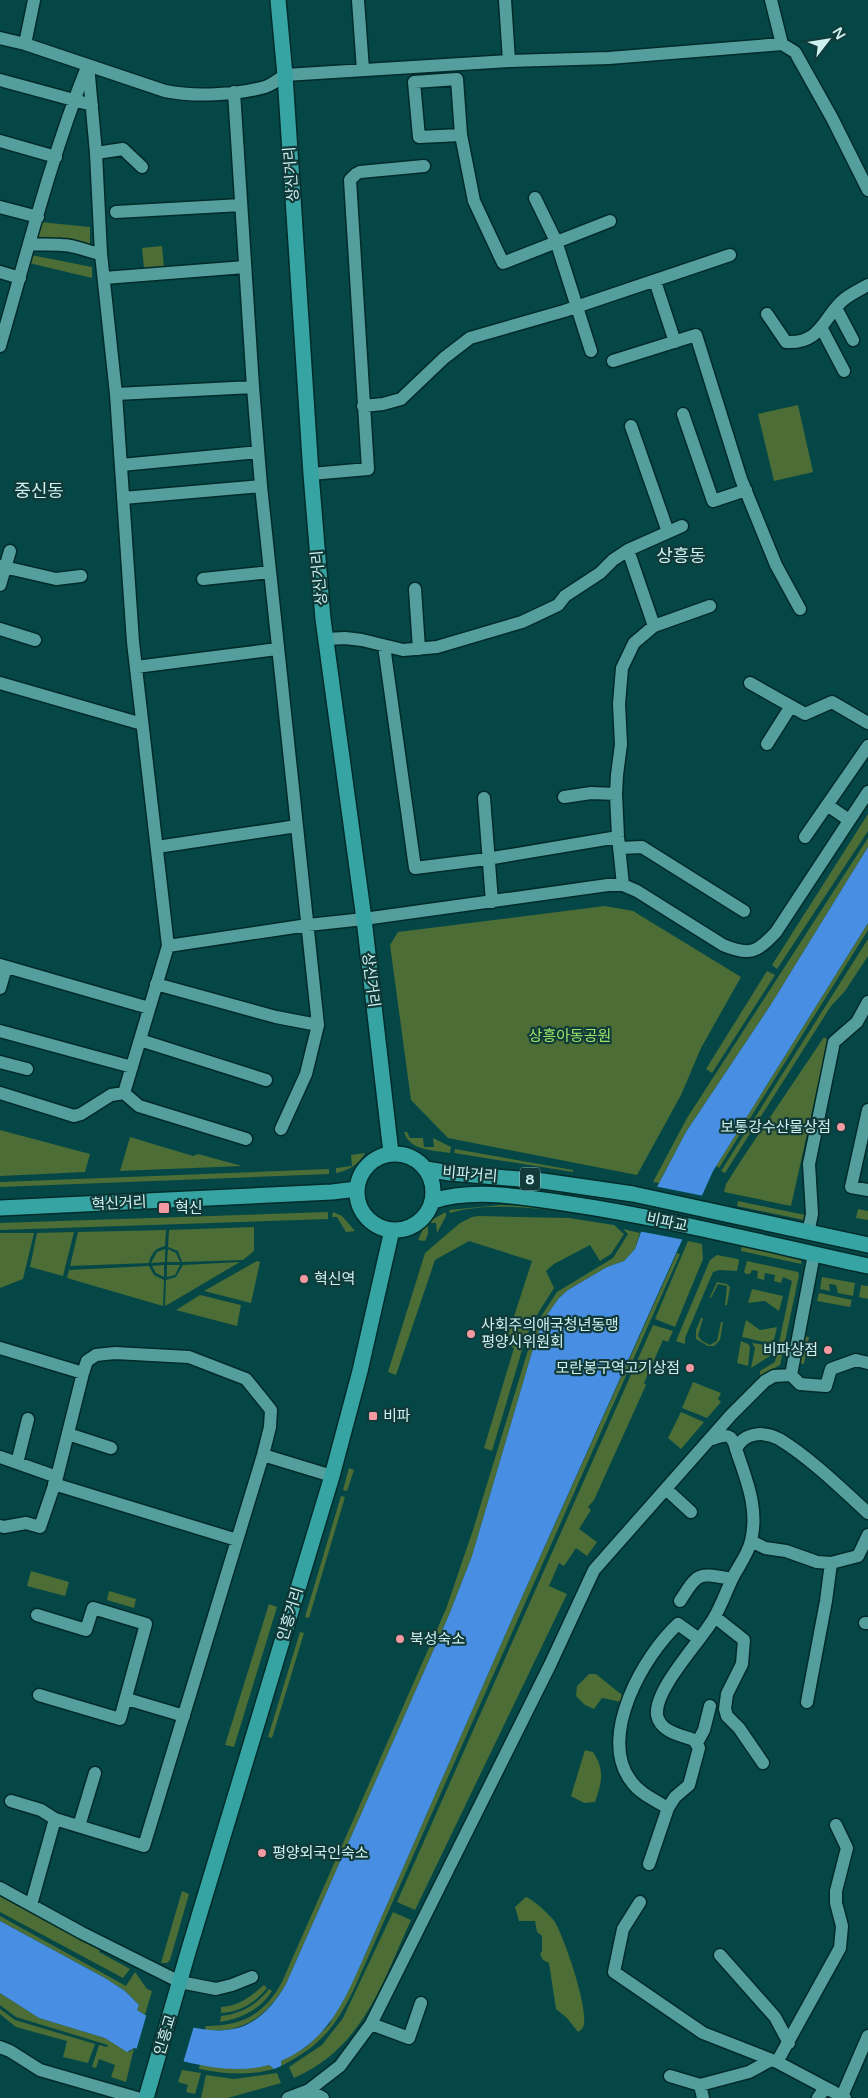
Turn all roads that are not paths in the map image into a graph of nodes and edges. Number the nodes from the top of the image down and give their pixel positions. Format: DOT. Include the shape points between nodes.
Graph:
graph roads {
  1 [pos="34,0"];
  2 [pos="278,0"];
  3 [pos="358,0"];
  4 [pos="505,0"];
  5 [pos="771,0"];
  6 [pos="0,38"];
  7 [pos="25,44"];
  8 [pos="782,44"];
  9 [pos="509,60"];
  10 [pos="88,65"];
  11 [pos="363,70"];
  12 [pos="285,75"];
  13 [pos="0,80"];
  14 [pos="234,92"];
  15 [pos="74,100"];
  16 [pos="92,105"];
  17 [pos="461,135"];
  18 [pos="0,141"];
  19 [pos="96,152"];
  20 [pos="56,157"];
  21 [pos="424,166"];
  22 [pos="142,167"];
  23 [pos="868,190"];
  24 [pos="535,198"];
  25 [pos="242,205"];
  26 [pos="0,207"];
  27 [pos="116,212"];
  28 [pos="38,218"];
  29 [pos="610,221"];
  30 [pos="556,241"];
  31 [pos="30,244"];
  32 [pos="102,254"];
  33 [pos="730,255"];
  34 [pos="245,267"];
  35 [pos="0,272"];
  36 [pos="20,278"];
  37 [pos="104,278"];
  38 [pos="655,280"];
  39 [pos="868,285"];
  40 [pos="577,307"];
  41 [pos="836,308"];
  42 [pos="767,314"];
  43 [pos="822,328"];
  44 [pos="1,340"];
  45 [pos="854,340"];
  46 [pos="676,342"];
  47 [pos="591,351"];
  48 [pos="613,361"];
  49 [pos="844,371"];
  50 [pos="253,387"];
  51 [pos="116,394"];
  52 [pos="363,406"];
  53 [pos="683,414"];
  54 [pos="631,426"];
  55 [pos="258,452"];
  56 [pos="121,465"];
  57 [pos="311,474"];
  58 [pos="261,486"];
  59 [pos="746,490"];
  60 [pos="123,498"];
  61 [pos="682,526"];
  62 [pos="668,532"];
  63 [pos="628,550"];
  64 [pos="10,551"];
  65 [pos="3,566"];
  66 [pos="270,572"];
  67 [pos="81,576"];
  68 [pos="203,580"];
  69 [pos="0,585"];
  70 [pos="415,589"];
  71 [pos="710,606"];
  72 [pos="800,609"];
  73 [pos="654,626"];
  74 [pos="0,629"];
  75 [pos="326,639"];
  76 [pos="35,640"];
  77 [pos="384,646"];
  78 [pos="277,649"];
  79 [pos="419,649"];
  80 [pos="136,667"];
  81 [pos="0,683"];
  82 [pos="750,684"];
  83 [pos="791,706"];
  84 [pos="868,723"];
  85 [pos="142,724"];
  86 [pos="767,744"];
  87 [pos="868,746"];
  88 [pos="868,792"];
  89 [pos="616,794"];
  90 [pos="564,797"];
  91 [pos="484,798"];
  92 [pos="827,805"];
  93 [pos="849,820"];
  94 [pos="297,826"];
  95 [pos="805,837"];
  96 [pos="618,842"];
  97 [pos="157,847"];
  98 [pos="487,859"];
  99 [pos="623,885"];
  100 [pos="492,902"];
  101 [pos="744,911"];
  102 [pos="364,919"];
  103 [pos="308,925"];
  104 [pos="168,946"];
  105 [pos="3,966"];
  106 [pos="156,984"];
  107 [pos="0,988"];
  108 [pos="868,1002"];
  109 [pos="149,1008"];
  110 [pos="863,1024"];
  111 [pos="318,1025"];
  112 [pos="0,1031"];
  113 [pos="140,1040"];
  114 [pos="0,1062"];
  115 [pos="132,1067"];
  116 [pos="27,1069"];
  117 [pos="266,1080"];
  118 [pos="0,1093"];
  119 [pos="124,1093"];
  120 [pos="868,1110"];
  121 [pos="282,1129"];
  122 [pos="246,1139"];
  123 [pos="391,1153"];
  124 [pos="426,1169"];
  125 [pos="357,1189"];
  126 [pos="868,1190"];
  127 [pos="633,1194"];
  128 [pos="433,1201"];
  129 [pos="0,1208"];
  130 [pos="625,1213"];
  131 [pos="392,1230"];
  132 [pos="808,1233"];
  133 [pos="868,1245"];
  134 [pos="814,1254"];
  135 [pos="868,1266"];
  136 [pos="0,1348"];
  137 [pos="868,1363"];
  138 [pos="83,1373"];
  139 [pos="791,1375"];
  140 [pos="28,1420"];
  141 [pos="68,1434"];
  142 [pos="732,1434"];
  143 [pos="111,1448"];
  144 [pos="263,1455"];
  145 [pos="0,1457"];
  146 [pos="17,1462"];
  147 [pos="332,1476"];
  148 [pos="56,1481"];
  149 [pos="666,1489"];
  150 [pos="691,1512"];
  151 [pos="868,1513"];
  152 [pos="0,1526"];
  153 [pos="868,1535"];
  154 [pos="237,1540"];
  155 [pos="751,1541"];
  156 [pos="831,1563"];
  157 [pos="732,1579"];
  158 [pos="680,1601"];
  159 [pos="37,1615"];
  160 [pos="715,1617"];
  161 [pos="699,1639"];
  162 [pos="39,1696"];
  163 [pos="127,1698"];
  164 [pos="807,1702"];
  165 [pos="710,1706"];
  166 [pos="184,1716"];
  167 [pos="697,1743"];
  168 [pos="763,1762"];
  169 [pos="95,1773"];
  170 [pos="11,1801"];
  171 [pos="668,1808"];
  172 [pos="55,1820"];
  173 [pos="836,1825"];
  174 [pos="79,1826"];
  175 [pos="649,1864"];
  176 [pos="0,1888"];
  177 [pos="640,1902"];
  178 [pos="31,1905"];
  179 [pos="720,1955"];
  180 [pos="252,1977"];
  181 [pos="178,1989"];
  182 [pos="421,2004"];
  183 [pos="372,2024"];
  184 [pos="868,2036"];
  185 [pos="789,2042"];
  186 [pos="0,2047"];
  187 [pos="774,2061"];
  188 [pos="670,2076"];
  189 [pos="700,2085"];
  190 [pos="822,2093"];
  191 [pos="307,2094"];
  192 [pos="843,2097"];
  193 [pos="137,2098"];
  194 [pos="146,2098"];
  195 [pos="288,2098"];
  196 [pos="324,2098"];
  197 [pos="703,2098"];
  1 -- 7 [label="street"];
  2 -- 12 [label="main road, 상신거리"];
  3 -- 11 [label="street"];
  4 -- 9 [label="street"];
  5 -- 8 [label="street"];
  6 -- 7 [label="street"];
  7 -- 10 [label="street"];
  8 -- 9 [label="street" via="609,58"];
  8 -- 23 [label="street" via="795,52"];
  9 -- 11 [label="street"];
  10 -- 14 [label="street" via="165,92 182,95"];
  10 -- 15 [label="street"];
  10 -- 16 [label="street"];
  11 -- 12 [label="street"];
  12 -- 14 [label="street" via="267,86"];
  12 -- 57 [label="main road, 상신거리"];
  13 -- 15 [label="street"];
  14 -- 25 [label="street"];
  15 -- 16 [label="street"];
  15 -- 20 [label="street"];
  16 -- 19 [label="street"];
  17 -- 17 [label="street" via="457,79 414,82 419,137"];
  17 -- 30 [label="street" via="474,201 503,263"];
  18 -- 20 [label="street"];
  19 -- 22 [label="street" via="123,149"];
  19 -- 32 [label="street"];
  20 -- 28 [label="street"];
  21 -- 52 [label="street" via="360,172 350,180"];
  24 -- 30 [label="street"];
  25 -- 27 [label="street"];
  25 -- 34 [label="street"];
  26 -- 28 [label="street"];
  28 -- 31 [label="street"];
  29 -- 30 [label="street"];
  30 -- 40 [label="street"];
  31 -- 32 [label="street" via="61,244"];
  31 -- 36 [label="street"];
  32 -- 37 [label="street"];
  33 -- 38 [label="street"];
  34 -- 37 [label="street"];
  34 -- 50 [label="street"];
  35 -- 36 [label="street"];
  36 -- 44 [label="street"];
  37 -- 51 [label="street"];
  38 -- 40 [label="street"];
  38 -- 46 [label="street"];
  39 -- 41 [label="street"];
  40 -- 47 [label="street"];
  40 -- 52 [label="street" via="470,338 401,399"];
  41 -- 43 [label="street"];
  41 -- 45 [label="street"];
  42 -- 43 [label="street" via="786,342 814,336"];
  43 -- 49 [label="street"];
  46 -- 48 [label="street"];
  46 -- 59 [label="street" via="696,336"];
  50 -- 51 [label="street"];
  50 -- 55 [label="street"];
  51 -- 56 [label="street"];
  52 -- 57 [label="street" via="368,469"];
  53 -- 59 [label="street" via="712,501"];
  54 -- 62 [label="street"];
  55 -- 56 [label="street"];
  55 -- 58 [label="street"];
  56 -- 60 [label="street"];
  57 -- 75 [label="main road, 상신거리"];
  58 -- 60 [label="street"];
  58 -- 66 [label="street"];
  59 -- 72 [label="street" via="776,565"];
  60 -- 80 [label="street"];
  61 -- 62 [label="street"];
  62 -- 63 [label="street"];
  63 -- 73 [label="street"];
  63 -- 79 [label="street" via="548,611 522,622 437,647"];
  64 -- 65 [label="street"];
  65 -- 67 [label="street" via="56,579"];
  65 -- 69 [label="street"];
  66 -- 68 [label="street"];
  66 -- 78 [label="street"];
  70 -- 79 [label="street"];
  71 -- 73 [label="street"];
  73 -- 89 [label="street" via="634,643 622,668 618,704 621,744"];
  74 -- 76 [label="street"];
  75 -- 77 [label="street" via="362,640"];
  75 -- 102 [label="main road, 상신거리"];
  77 -- 79 [label="street"];
  77 -- 98 [label="street" via="415,868"];
  78 -- 80 [label="street"];
  78 -- 94 [label="street"];
  80 -- 85 [label="street"];
  81 -- 85 [label="street"];
  82 -- 83 [label="street"];
  83 -- 84 [label="street" via="805,714 832,702"];
  83 -- 86 [label="street"];
  85 -- 97 [label="street"];
  87 -- 92 [label="street"];
  88 -- 93 [label="street"];
  89 -- 90 [label="street"];
  89 -- 96 [label="street"];
  91 -- 98 [label="street"];
  92 -- 93 [label="street"];
  92 -- 95 [label="street"];
  93 -- 99 [label="street" via="776,932 753,951 737,951 722,945"];
  94 -- 97 [label="street"];
  94 -- 103 [label="street"];
  96 -- 98 [label="street"];
  96 -- 99 [label="street"];
  96 -- 101 [label="street" via="642,847"];
  97 -- 104 [label="street"];
  98 -- 100 [label="street"];
  99 -- 100 [label="street" via="580,888"];
  100 -- 102 [label="street"];
  102 -- 103 [label="street"];
  102 -- 123 [label="main road, 상신거리"];
  103 -- 104 [label="street"];
  103 -- 111 [label="street"];
  104 -- 106 [label="street"];
  105 -- 107 [label="street"];
  105 -- 109 [label="street"];
  106 -- 109 [label="street"];
  106 -- 111 [label="street"];
  108 -- 110 [label="street"];
  109 -- 113 [label="street"];
  110 -- 132 [label="street" via="834,1042 808,1164 812,1214"];
  111 -- 121 [label="street" via="306,1074"];
  112 -- 115 [label="street"];
  113 -- 115 [label="street"];
  113 -- 117 [label="street"];
  114 -- 116 [label="street"];
  115 -- 119 [label="street"];
  118 -- 119 [label="street" via="74,1116 111,1095"];
  119 -- 122 [label="street" via="139,1106"];
  120 -- 126 [label="street" via="851,1187"];
  123 -- 124 [label="main road" via="410,1156"];
  123 -- 125 [label="main road" via="368,1165 360,1176"];
  124 -- 127 [label="main road, 비파거리 / 8"];
  124 -- 128 [label="main road" via="432,1181"];
  125 -- 129 [label="main road, 혁신거리"];
  125 -- 131 [label="main road" via="363,1213 372,1222"];
  127 -- 132 [label="main road, 비파교 / 8"];
  128 -- 130 [label="main road, 비파거리 / 8" via="452,1195 495,1196"];
  128 -- 131 [label="main road" via="423,1218 412,1226"];
  130 -- 134 [label="main road, 비파교 / 8"];
  131 -- 147 [label="main road, 인흥거리"];
  132 -- 133 [label="main road, 8"];
  134 -- 135 [label="main road, 8"];
  134 -- 139 [label="street"];
  136 -- 138 [label="street"];
  137 -- 139 [label="street" via="856,1360 831,1369 826,1386 800,1384"];
  138 -- 141 [label="street"];
  138 -- 144 [label="street" via="87,1361 96,1355 115,1353 189,1357 246,1379 271,1410"];
  139 -- 142 [label="street" via="774,1376 765,1381"];
  140 -- 146 [label="street"];
  141 -- 143 [label="street"];
  141 -- 148 [label="street"];
  142 -- 149 [label="street"];
  142 -- 151 [label="street" via="761,1434 778,1438"];
  142 -- 155 [label="street" via="754,1508"];
  144 -- 147 [label="street"];
  144 -- 154 [label="street"];
  145 -- 146 [label="street"];
  146 -- 148 [label="street"];
  147 -- 181 [label="main road, 인흥거리"];
  148 -- 152 [label="street" via="40,1527 26,1523"];
  148 -- 154 [label="street"];
  149 -- 150 [label="street"];
  149 -- 183 [label="street" via="594,1570"];
  153 -- 156 [label="street" via="858,1556"];
  154 -- 166 [label="street"];
  155 -- 156 [label="street" via="765,1548"];
  155 -- 157 [label="street"];
  156 -- 164 [label="street"];
  157 -- 158 [label="street" via="704,1574 698,1576"];
  157 -- 160 [label="street"];
  159 -- 163 [label="street" via="86,1630 93,1608 146,1624"];
  160 -- 161 [label="street"];
  160 -- 168 [label="street" via="744,1640 742,1664 727,1694 725,1709"];
  161 -- 167 [label="street" via="663,1690 657,1715 667,1730"];
  161 -- 171 [label="street" via="678,1624 668,1633 637,1679 622,1723 619,1744 622,1763 630,1781"];
  162 -- 163 [label="street" via="120,1719"];
  163 -- 166 [label="street"];
  165 -- 167 [label="street"];
  166 -- 174 [label="street" via="144,1846"];
  167 -- 171 [label="street" via="699,1748 689,1784"];
  169 -- 174 [label="street"];
  170 -- 172 [label="street" via="41,1810"];
  171 -- 175 [label="street"];
  172 -- 174 [label="street"];
  172 -- 178 [label="street"];
  173 -- 185 [label="street" via="848,1848 836,1891 842,1926 840,1948"];
  176 -- 178 [label="street"];
  177 -- 187 [label="street" via="623,1929 614,1972 703,2033"];
  178 -- 181 [label="street"];
  179 -- 185 [label="street" via="775,2017"];
  180 -- 181 [label="street" via="216,1989"];
  181 -- 194 [label="main road, 인흥교"];
  182 -- 183 [label="street" via="409,2038"];
  183 -- 191 [label="street" via="340,2066"];
  184 -- 192 [label="street"];
  185 -- 187 [label="street"];
  186 -- 193 [label="street" via="40,2070"];
  187 -- 189 [label="street"];
  187 -- 190 [label="street"];
  188 -- 189 [label="street"];
  189 -- 197 [label="street"];
  190 -- 192 [label="street"];
  191 -- 195 [label="street"];
  191 -- 196 [label="street"];
}
